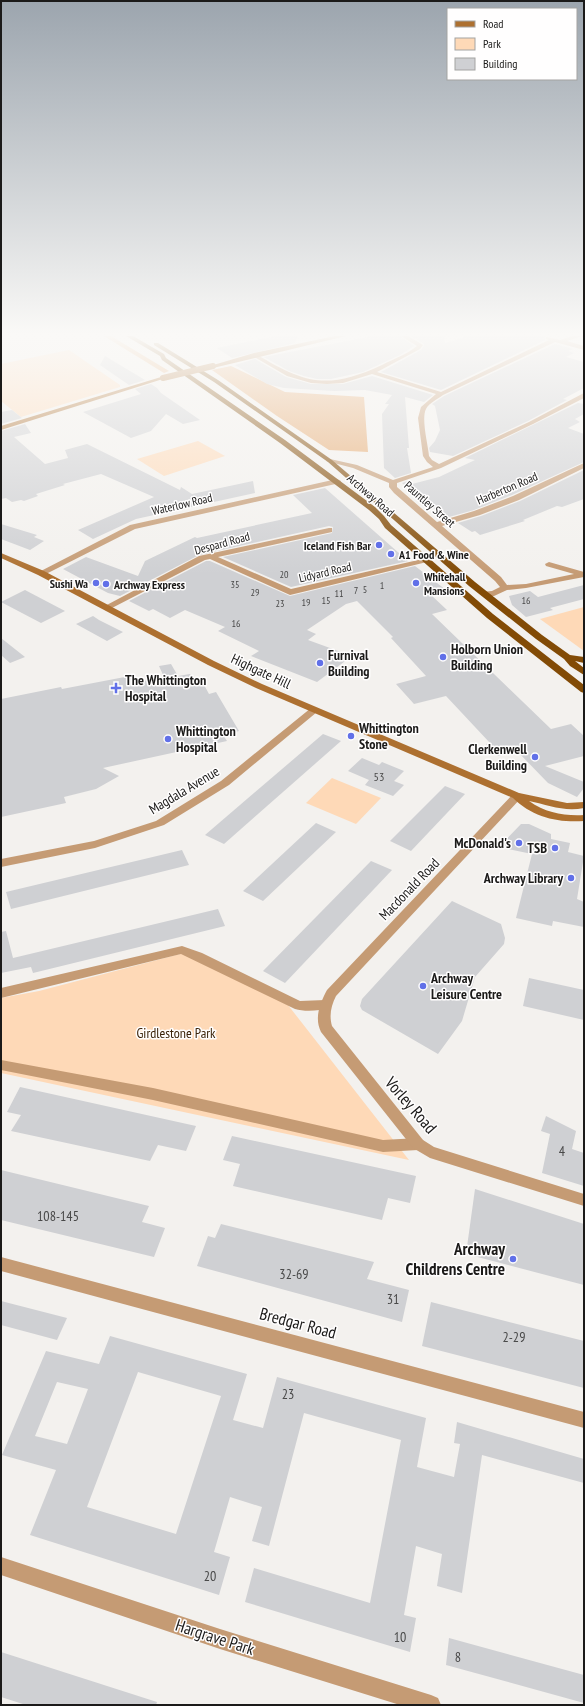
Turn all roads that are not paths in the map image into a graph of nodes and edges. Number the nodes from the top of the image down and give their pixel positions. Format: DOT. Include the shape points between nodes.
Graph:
graph roads {
  1 [pos="41,416"];
  2 [pos="246,416"];
  3 [pos="264,416"];
  4 [pos="421,416"];
  5 [pos="545,416"];
  6 [pos="1,428"];
  7 [pos="330,461"];
  8 [pos="584,465"];
  9 [pos="439,467"];
  10 [pos="336,481"];
  11 [pos="393,482"];
  12 [pos="387,510"];
  13 [pos="375,513"];
  14 [pos="436,525"];
  15 [pos="329,530"];
  16 [pos="1,555"];
  17 [pos="210,556"];
  18 [pos="427,560"];
  19 [pos="549,564"];
  20 [pos="41,573"];
  21 [pos="505,588"];
  22 [pos="485,594"];
  23 [pos="106,607"];
  24 [pos="567,657"];
  25 [pos="584,660"];
  26 [pos="584,672"];
  27 [pos="584,690"];
  28 [pos="314,710"];
  29 [pos="517,796"];
  30 [pos="584,806"];
  31 [pos="580,818"];
  32 [pos="1,863"];
  33 [pos="1,993"];
  34 [pos="325,1005"];
  35 [pos="1,1064"];
  36 [pos="418,1144"];
  37 [pos="584,1200"];
  38 [pos="1,1264"];
  39 [pos="584,1420"];
  40 [pos="1,1566"];
  41 [pos="430,1705"];
  1 -- 6 [label="main road, bridge"];
  2 -- 10 [label="highway, Archway Road"];
  3 -- 7 [label="highway, Archway Road"];
  4 -- 9 [label="street" via="426,456"];
  5 -- 9 [label="street"];
  7 -- 11 [label="street, Pauntley Street" via="355,466"];
  7 -- 12 [label="highway, Archway Road"];
  8 -- 14 [label="street, Harberton Road" via="516,498"];
  9 -- 11 [label="street"];
  10 -- 13 [label="highway, Archway Road"];
  10 -- 20 [label="street, Waterlow Road" via="133,527"];
  11 -- 14 [label="street, Pauntley Street" via="397,492"];
  12 -- 13 [label="highway"];
  12 -- 22 [label="highway, Archway Road"];
  13 -- 18 [label="highway, Archway Road" via="370,516 373,521 388,526"];
  14 -- 21 [label="street, Pauntley Street"];
  15 -- 17 [label="street, Despard Road"];
  16 -- 20 [label="main road, Highgate Hill"];
  17 -- 18 [label="street, Lidyard Road" via="290,592"];
  17 -- 23 [label="street, Despard Road"];
  18 -- 27 [label="highway, Archway Road" via="490,616"];
  19 -- 21 [label="street" via="584,575"];
  20 -- 23 [label="main road, Highgate Hill"];
  21 -- 22 [label="street"];
  22 -- 24 [label="highway, Archway Road"];
  23 -- 28 [label="main road, Highgate Hill" via="222,668"];
  24 -- 25 [label="highway"];
  24 -- 26 [label="highway, Archway Road"];
  28 -- 29 [label="main road, Highgate Hill"];
  28 -- 32 [label="street, Magdala Avenue" via="225,783 160,823 95,844"];
  29 -- 30 [label="main road, Highgate Hill" via="536,798 567,807"];
  29 -- 31 [label="main road, Highgate Hill" via="532,808 555,816"];
  29 -- 34 [label="street, Macdonald Road" via="331,993"];
  33 -- 34 [label="street" via="182,950 299,1006"];
  34 -- 36 [label="street, Vorley Road" via="326,1028"];
  35 -- 36 [label="street" via="153,1094 383,1146"];
  36 -- 37 [label="street, Vorley Road" via="444,1158"];
  38 -- 39 [label="street, Bredgar Road"];
  40 -- 41 [label="street, Hargrave Park"];
}
